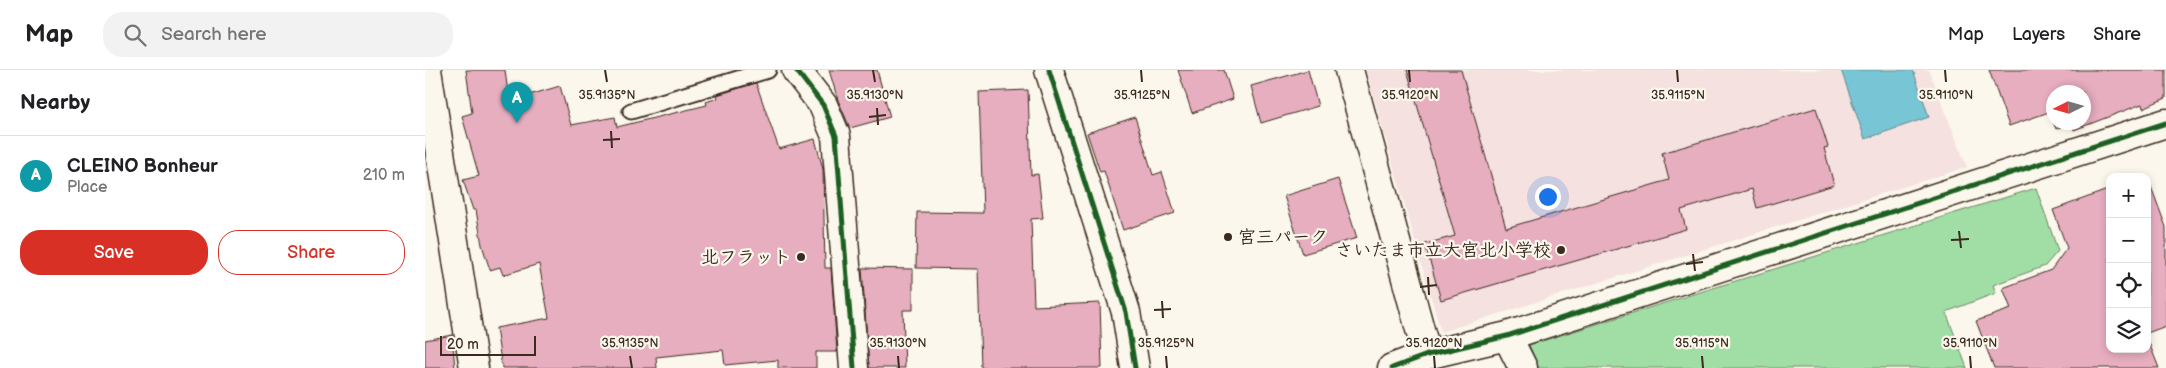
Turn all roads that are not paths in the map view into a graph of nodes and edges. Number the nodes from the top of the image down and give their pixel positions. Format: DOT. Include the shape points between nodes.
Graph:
graph roads {
  1 [pos="427,70"];
  2 [pos="768,70"];
  3 [pos="795,70"];
  4 [pos="1049,70"];
  5 [pos="1349,70"];
  6 [pos="631,111"];
  7 [pos="2166,123"];
  8 [pos="1507,336"];
  9 [pos="1427,355"];
  10 [pos="474,368"];
  11 [pos="854,368"];
  12 [pos="1135,368"];
  13 [pos="1392,368"];
  14 [pos="1523,368"];
  1 -- 10 [label="street"];
  2 -- 6 [label="lane"];
  3 -- 11 [label="street" via="823,105 836,136"];
  4 -- 12 [label="street" via="1126,312"];
  5 -- 9 [label="street"];
  7 -- 8 [label="street"];
  8 -- 9 [label="street"];
  8 -- 14 [label="street"];
  9 -- 13 [label="street"];
}
